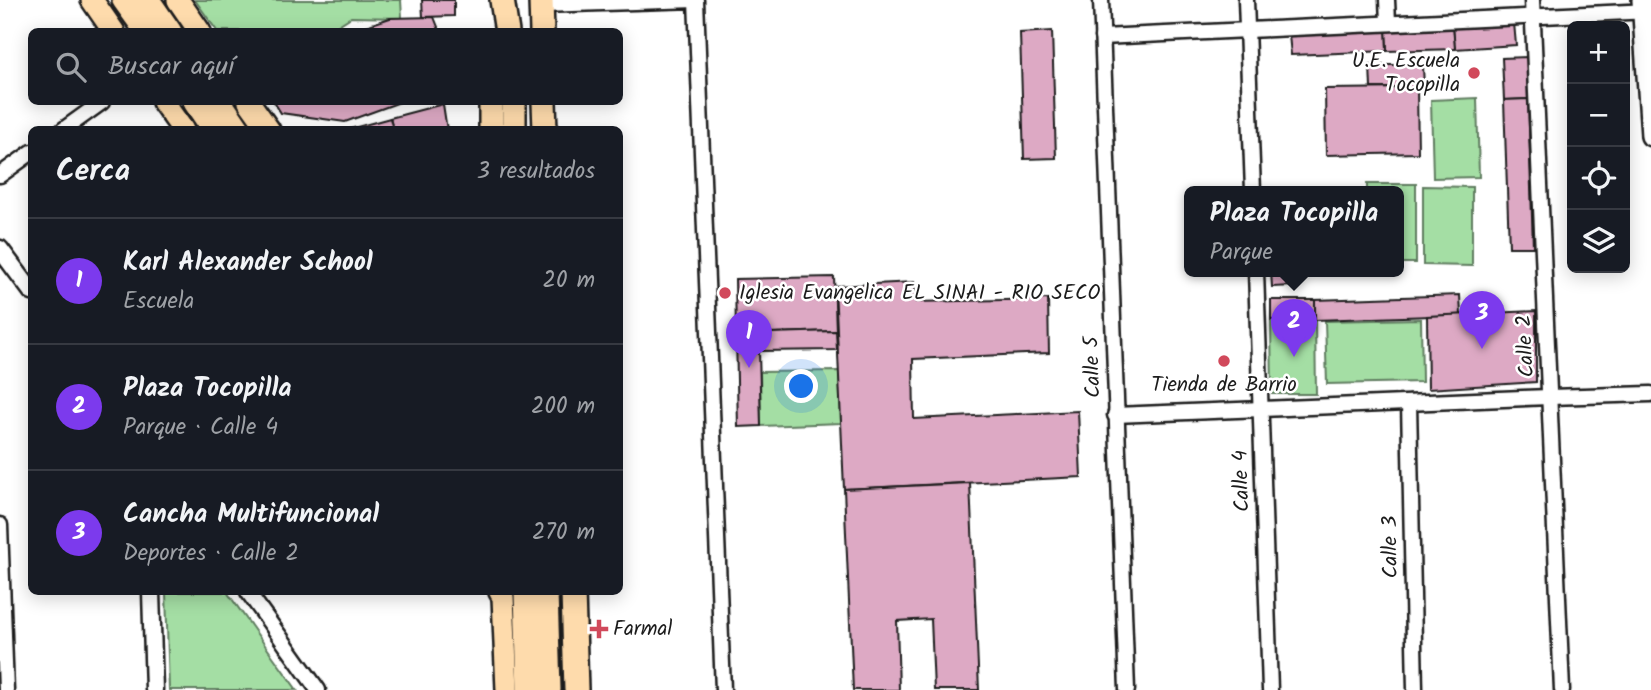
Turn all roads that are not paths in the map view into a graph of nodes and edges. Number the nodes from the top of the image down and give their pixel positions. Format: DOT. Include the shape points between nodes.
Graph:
graph roads {
  1 [pos="92,0"];
  2 [pos="124,0"];
  3 [pos="148,0"];
  4 [pos="178,0"];
  5 [pos="1101,0"];
  6 [pos="1246,0"];
  7 [pos="1387,0"];
  8 [pos="1532,0"];
  9 [pos="542,2"];
  10 [pos="502,4"];
  11 [pos="1645,8"];
  12 [pos="1533,16"];
  13 [pos="1388,22"];
  14 [pos="111,28"];
  15 [pos="144,28"];
  16 [pos="167,28"];
  17 [pos="197,28"];
  18 [pos="498,28"];
  19 [pos="505,28"];
  20 [pos="542,28"];
  21 [pos="1247,30"];
  22 [pos="1102,37"];
  23 [pos="98,105"];
  24 [pos="165,105"];
  25 [pos="197,105"];
  26 [pos="222,105"];
  27 [pos="251,105"];
  28 [pos="491,105"];
  29 [pos="514,105"];
  30 [pos="544,105"];
  31 [pos="69,126"];
  32 [pos="180,126"];
  33 [pos="211,126"];
  34 [pos="236,126"];
  35 [pos="266,126"];
  36 [pos="491,126"];
  37 [pos="514,126"];
  38 [pos="545,126"];
  39 [pos="1651,136"];
  40 [pos="28,155"];
  41 [pos="0,175"];
  42 [pos="1253,186"];
  43 [pos="0,249"];
  44 [pos="1256,277"];
  45 [pos="28,287"];
  46 [pos="1651,394"];
  47 [pos="1549,397"];
  48 [pos="1409,403"];
  49 [pos="1261,409"];
  50 [pos="1115,415"];
  51 [pos="0,525"];
  52 [pos="151,595"];
  53 [pos="250,595"];
  54 [pos="521,595"];
  55 [pos="521,595"];
  56 [pos="522,595"];
  57 [pos="573,595"];
  58 [pos="6,690"];
  59 [pos="154,690"];
  60 [pos="317,690"];
  61 [pos="507,690"];
  62 [pos="529,690"];
  63 [pos="549,690"];
  64 [pos="576,690"];
  65 [pos="723,690"];
  66 [pos="1127,690"];
  67 [pos="1270,690"];
  68 [pos="1415,690"];
  69 [pos="1562,690"];
  1 -- 14 [label="main road"];
  2 -- 15 [label="highway"];
  3 -- 16 [label="highway"];
  4 -- 17 [label="main road"];
  5 -- 22 [label="street, Calle 5"];
  6 -- 21 [label="street"];
  7 -- 13 [label="street"];
  8 -- 12 [label="street, Calle 2"];
  9 -- 20 [label="highway"];
  9 -- 65 [label="street" via="696,0"];
  10 -- 18 [label="highway"];
  10 -- 19 [label="highway"];
  11 -- 12 [label="street"];
  11 -- 39 [label="main road"];
  12 -- 13 [label="street"];
  12 -- 47 [label="street, Calle 2"];
  13 -- 21 [label="street"];
  21 -- 22 [label="street"];
  21 -- 42 [label="street"];
  22 -- 50 [label="street, Calle 5"];
  23 -- 31 [label="street"];
  24 -- 32 [label="main road"];
  25 -- 33 [label="highway"];
  26 -- 34 [label="highway"];
  27 -- 35 [label="main road"];
  28 -- 36 [label="highway"];
  29 -- 37 [label="highway"];
  30 -- 38 [label="highway"];
  40 -- 41 [label="street"];
  43 -- 45 [label="street"];
  44 -- 49 [label="street, Calle 4"];
  46 -- 47 [label="street"];
  47 -- 48 [label="street"];
  47 -- 69 [label="street, Calle 2"];
  48 -- 49 [label="street"];
  48 -- 68 [label="street, Calle 3"];
  49 -- 50 [label="street"];
  49 -- 67 [label="street, Calle 4"];
  50 -- 66 [label="street, Calle 5"];
  51 -- 58 [label="street"];
  52 -- 59 [label="street"];
  53 -- 60 [label="street"];
  54 -- 61 [label="main road"];
  55 -- 62 [label="highway"];
  56 -- 63 [label="highway"];
  57 -- 64 [label="highway"];
}
